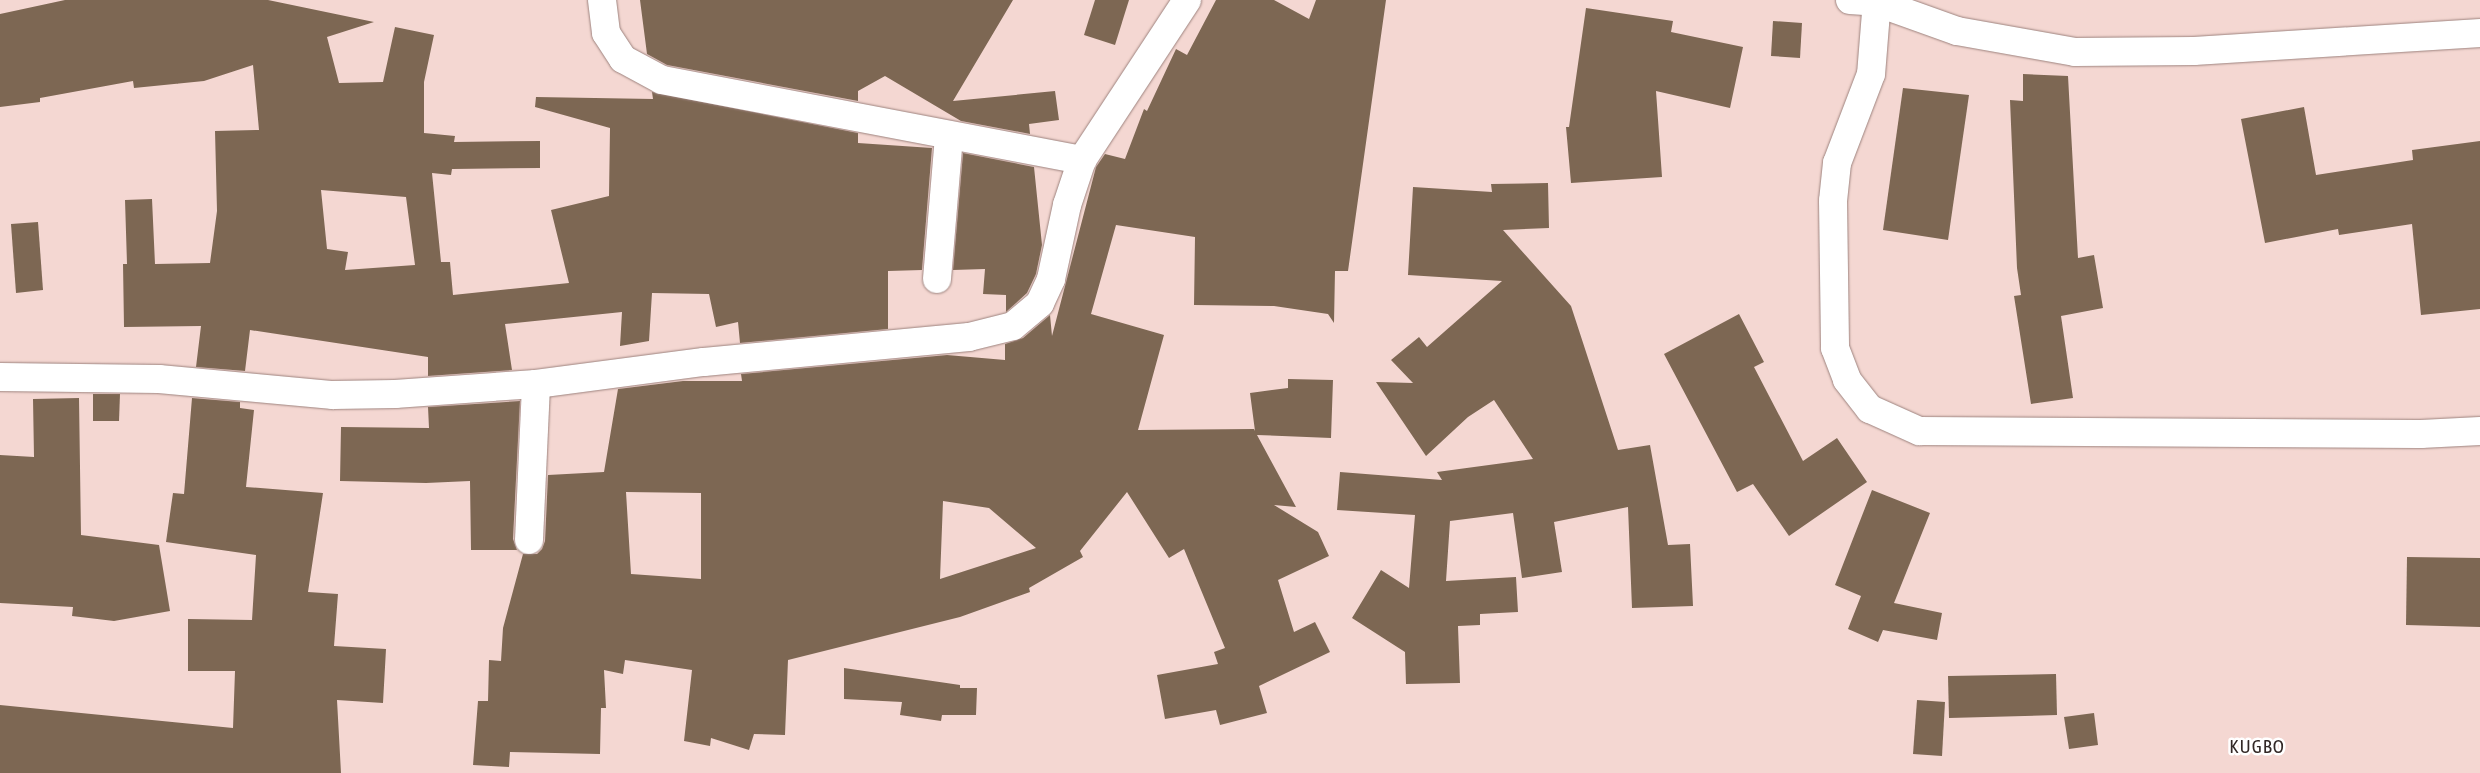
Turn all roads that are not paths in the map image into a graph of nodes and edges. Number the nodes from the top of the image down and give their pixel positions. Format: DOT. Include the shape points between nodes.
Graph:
graph roads {
  1 [pos="602,0"];
  2 [pos="1187,0"];
  3 [pos="1868,1"];
  4 [pos="2480,33"];
  5 [pos="950,135"];
  6 [pos="1082,160"];
  7 [pos="937,279"];
  8 [pos="0,377"];
  9 [pos="536,384"];
  10 [pos="2480,431"];
  11 [pos="529,540"];
  1 -- 5 [label="street" via="606,33 623,59 662,80"];
  2 -- 6 [label="street"];
  3 -- 4 [label="street" via="1957,31 2075,52 2194,51"];
  3 -- 10 [label="street" via="1872,74 1837,163 1833,201 1835,348 1847,380 1870,409 1919,430 2421,434"];
  5 -- 6 [label="street"];
  5 -- 7 [label="street"];
  6 -- 9 [label="street" via="1067,205 1051,279 1040,303 1013,326 969,337 704,362"];
  8 -- 9 [label="street" via="159,378 334,394 395,394"];
  9 -- 11 [label="street"];
}
